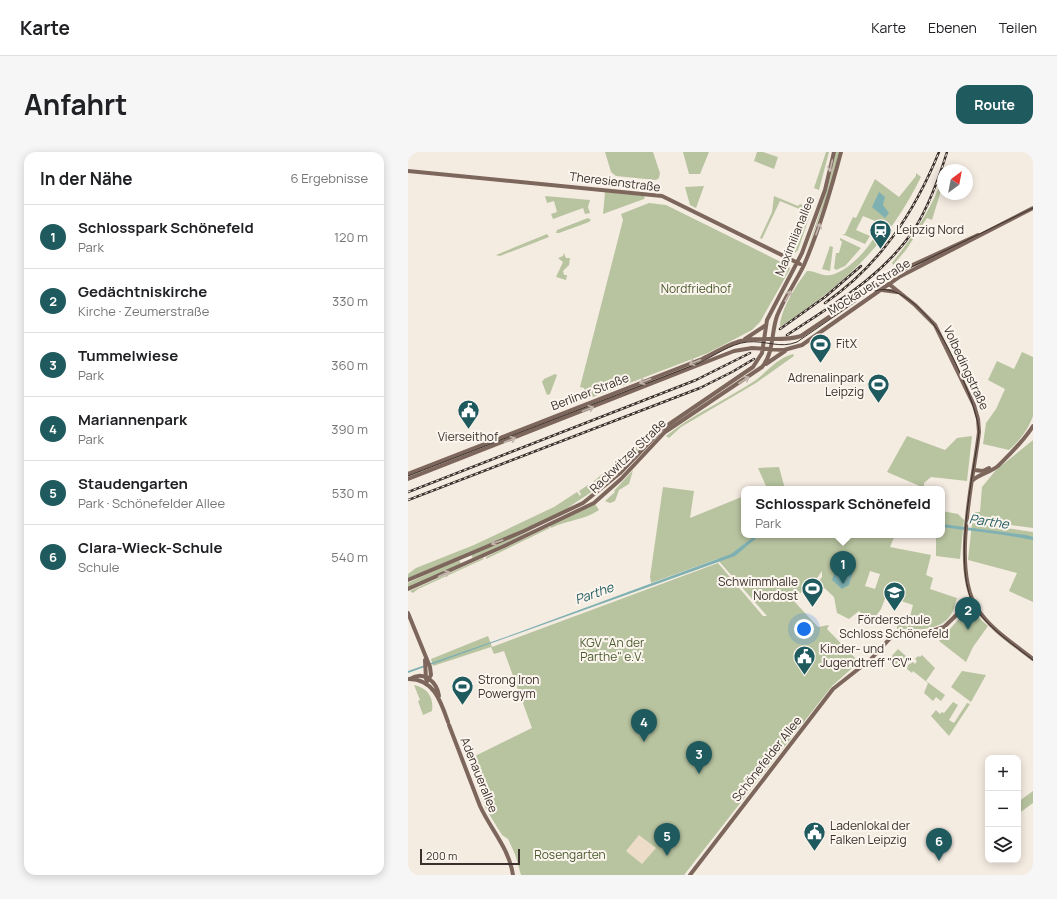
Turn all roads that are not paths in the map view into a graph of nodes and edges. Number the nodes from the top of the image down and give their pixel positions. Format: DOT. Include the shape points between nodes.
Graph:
graph roads {
  1 [pos="834,152"];
  2 [pos="841,152"];
  3 [pos="408,171"];
  4 [pos="1033,208"];
  5 [pos="986,232"];
  6 [pos="798,263"];
  7 [pos="804,266"];
  8 [pos="895,273"];
  9 [pos="881,282"];
  10 [pos="890,284"];
  11 [pos="882,290"];
  12 [pos="897,292"];
  13 [pos="766,325"];
  14 [pos="743,340"];
  15 [pos="764,340"];
  16 [pos="772,340"];
  17 [pos="781,340"];
  18 [pos="763,349"];
  19 [pos="770,350"];
  20 [pos="788,350"];
  21 [pos="763,366"];
  22 [pos="1033,426"];
  23 [pos="998,464"];
  24 [pos="974,470"];
  25 [pos="408,474"];
  26 [pos="408,479"];
  27 [pos="973,480"];
  28 [pos="408,580"];
  29 [pos="408,589"];
  30 [pos="972,600"];
  31 [pos="408,613"];
  32 [pos="1033,659"];
  33 [pos="428,678"];
  34 [pos="408,680"];
  35 [pos="426,683"];
  36 [pos="440,700"];
  37 [pos="513,875"];
  38 [pos="690,875"];
  1 -- 6 [label="main road, Maximilianallee, one-way" via="823,195"];
  7 -- 2 [label="main road, Maximilianallee, one-way" via="830,196"];
  3 -- 6 [label="main road, Theresienstraße" via="662,196"];
  4 -- 5 [label="main road, Mockauer Straße"];
  5 -- 8 [label="main road, Mockauer Straße"];
  5 -- 10 [label="main road, Mockauer Straße"];
  6 -- 7 [label="main road, Theresienstraße"];
  6 -- 13 [label="main road, Maximilianallee"];
  16 -- 7 [label="main road, Maximilianallee, one-way" via="780,310"];
  8 -- 9 [label="main road, Mockauer Straße"];
  8 -- 10 [label="main road"];
  9 -- 10 [label="main road"];
  9 -- 17 [label="main road, Mockauer Straße" via="809,332 796,338"];
  10 -- 11 [label="main road, Mockauer Straße"];
  10 -- 12 [label="main road, Volbedingstraße"];
  11 -- 12 [label="main road"];
  11 -- 20 [label="main road, Mockauer Straße" via="802,345"];
  12 -- 24 [label="main road, Volbedingstraße" via="935,325 974,405 979,432"];
  13 -- 14 [label="main road"];
  13 -- 15 [label="main road, Maximilianallee"];
  14 -- 15 [label="main road, Berliner Straße"];
  14 -- 25 [label="main road, Berliner Straße, one-way" via="702,359"];
  15 -- 16 [label="main road, Berliner Straße"];
  15 -- 18 [label="main road, Maximilianallee"];
  16 -- 17 [label="main road, Berliner Straße"];
  16 -- 19 [label="main road"];
  18 -- 19 [label="main road, Mockauer Straße"];
  26 -- 18 [label="main road, Berliner Straße, one-way" via="729,353 744,348"];
  18 -- 28 [label="main road, Rackwitzer Straße, one-way" via="755,365 746,373 662,428 620,473 583,503 524,532"];
  19 -- 20 [label="main road, Mockauer Straße"];
  19 -- 21 [label="main road"];
  20 -- 21 [label="main road, Rackwitzer Straße"];
  29 -- 21 [label="main road, Rackwitzer Straße, one-way" via="594,502 621,479 665,432"];
  22 -- 23 [label="main road" via="1019,446"];
  23 -- 24 [label="main road" via="985,470"];
  23 -- 27 [label="main road"];
  24 -- 27 [label="main road, Volbedingstraße"];
  27 -- 30 [label="main road, Volbedingstraße" via="966,532 965,566"];
  30 -- 32 [label="main road" via="988,621"];
  30 -- 38 [label="main road, Schönefelder Allee" via="944,627 923,634 894,634 866,662 833,689"];
  31 -- 33 [label="main road, Adenauerallee" via="425,655"];
  33 -- 34 [label="main road" via="418,675"];
  33 -- 35 [label="main road"];
  33 -- 36 [label="main road, Adenauerallee" via="436,686"];
  34 -- 35 [label="main road"];
  35 -- 36 [label="main road, Adenauerallee"];
  36 -- 37 [label="main road, Adenauerallee" via="480,806 507,853"];
}
